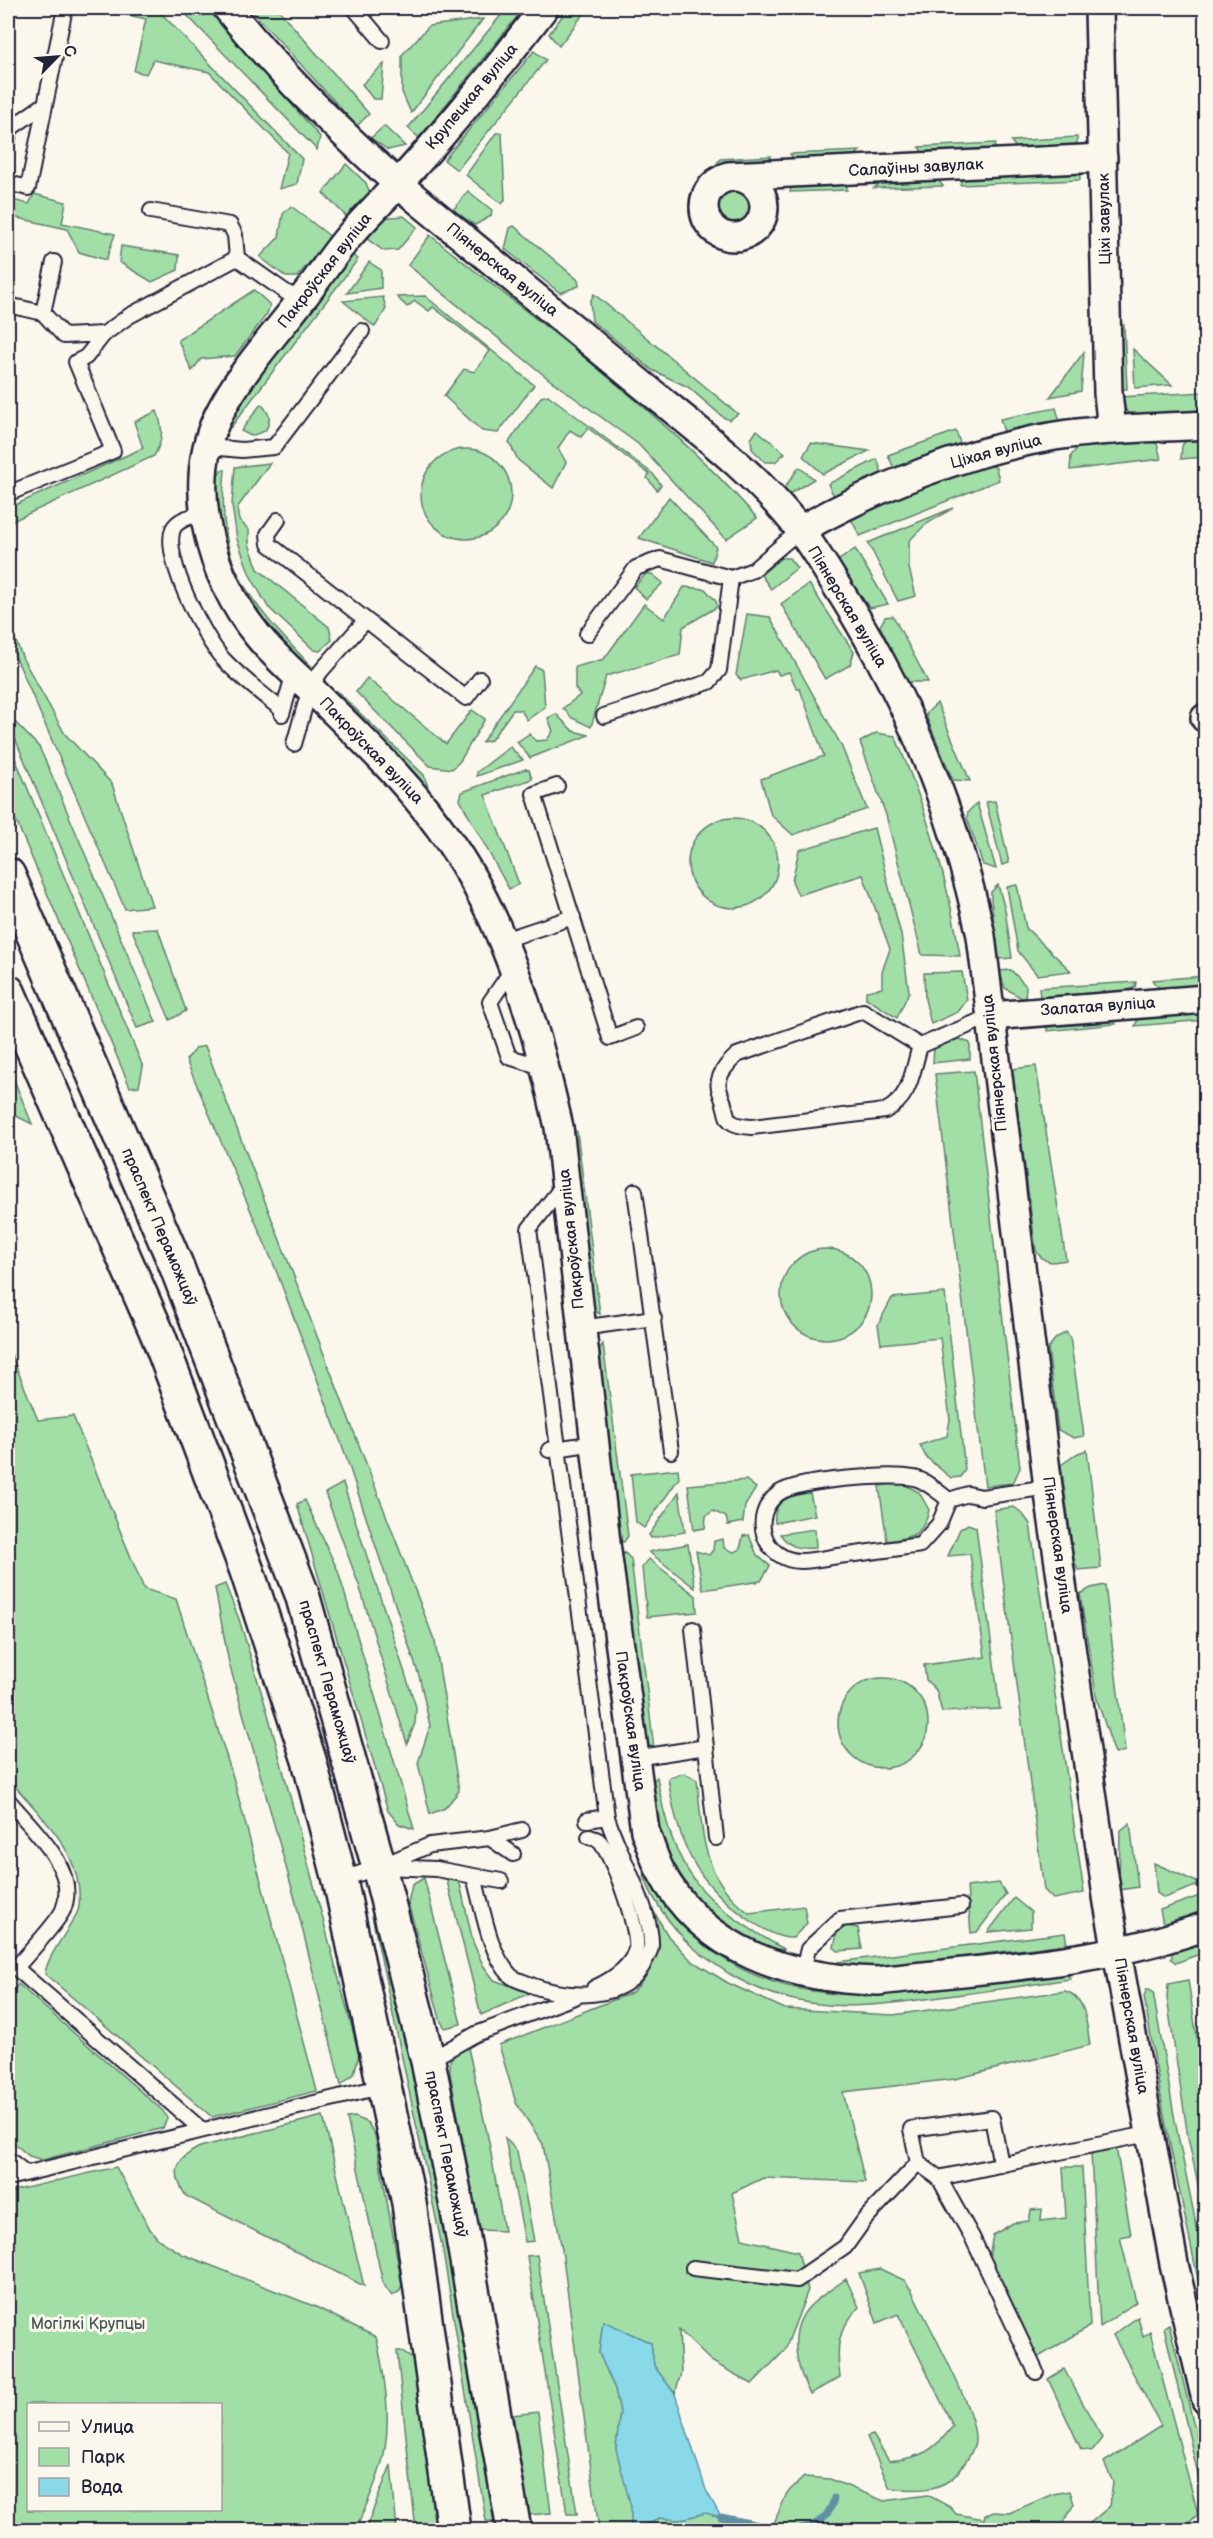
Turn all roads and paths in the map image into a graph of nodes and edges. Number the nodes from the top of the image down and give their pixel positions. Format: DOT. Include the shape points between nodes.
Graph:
graph roads {
  1 [pos="65,8"];
  2 [pos="227,8"];
  3 [pos="354,8"];
  4 [pos="544,8"];
  5 [pos="1099,8"];
  6 [pos="382,40"];
  7 [pos="44,105"];
  8 [pos="8,130"];
  9 [pos="1103,158"];
  10 [pos="728,176"];
  11 [pos="8,183"];
  12 [pos="398,184"];
  13 [pos="151,211"];
  14 [pos="237,258"];
  15 [pos="54,262"];
  16 [pos="303,299"];
  17 [pos="8,305"];
  18 [pos="43,314"];
  19 [pos="362,331"];
  20 [pos="104,334"];
  21 [pos="1206,425"];
  22 [pos="1112,430"];
  23 [pos="209,447"];
  24 [pos="12,492"];
  25 [pos="205,513"];
  26 [pos="278,520"];
  27 [pos="800,530"];
  28 [pos="731,578"];
  29 [pos="366,620"];
  30 [pos="586,634"];
  31 [pos="480,679"];
  32 [pos="302,681"];
  33 [pos="604,716"];
  34 [pos="294,744"];
  35 [pos="557,786"];
  36 [pos="8,875"];
  37 [pos="573,917"];
  38 [pos="501,941"];
  39 [pos="8,992"];
  40 [pos="1206,999"];
  41 [pos="991,1016"];
  42 [pos="636,1028"];
  43 [pos="920,1046"];
  44 [pos="565,1182"];
  45 [pos="635,1191"];
  46 [pos="654,1318"];
  47 [pos="581,1328"];
  48 [pos="596,1443"];
  49 [pos="552,1450"];
  50 [pos="671,1451"];
  51 [pos="1048,1487"];
  52 [pos="949,1500"];
  53 [pos="693,1629"];
  54 [pos="706,1747"];
  55 [pos="635,1758"];
  56 [pos="8,1800"];
  57 [pos="607,1818"];
  58 [pos="587,1820"];
  59 [pos="522,1830"];
  60 [pos="589,1837"];
  61 [pos="490,1838"];
  62 [pos="716,1838"];
  63 [pos="513,1854"];
  64 [pos="379,1867"];
  65 [pos="474,1877"];
  66 [pos="340,1880"];
  67 [pos="501,1881"];
  68 [pos="962,1906"];
  69 [pos="1206,1926"];
  70 [pos="1118,1950"];
  71 [pos="802,1974"];
  72 [pos="581,1994"];
  73 [pos="428,2061"];
  74 [pos="384,2086"];
  75 [pos="202,2130"];
  76 [pos="1149,2134"];
  77 [pos="8,2159"];
  78 [pos="918,2163"];
  79 [pos="1001,2165"];
  80 [pos="26,2173"];
  81 [pos="8,2178"];
  82 [pos="939,2178"];
  83 [pos="693,2268"];
  84 [pos="1036,2372"];
  85 [pos="1206,2400"];
  86 [pos="454,2530"];
  87 [pos="514,2530"];
  1 -- 7 [label="lane"];
  2 -- 12 [label="street, Піянерская вуліца" via="265,56"];
  3 -- 6 [label="lane"];
  4 -- 12 [label="street, Крупецкая вуліца"];
  5 -- 9 [label="street, Ціхі завулак"];
  7 -- 8 [label="lane"];
  7 -- 11 [label="lane" via="28,188"];
  9 -- 10 [label="street, Салаўіны завулак"];
  9 -- 22 [label="street, Ціхі завулак"];
  12 -- 16 [label="street, Пакроўская вуліца" via="349,236"];
  12 -- 27 [label="street, Піянерская вуліца" via="725,452"];
  13 -- 14 [label="lane" via="230,225"];
  14 -- 16 [label="lane" via="287,293"];
  14 -- 20 [label="lane" via="129,316"];
  15 -- 18 [label="lane"];
  16 -- 23 [label="street, Пакроўская вуліца" via="243,376 218,416"];
  17 -- 18 [label="lane"];
  18 -- 20 [label="lane" via="64,336"];
  19 -- 23 [label="lane" via="274,447"];
  20 -- 24 [label="lane" via="86,357 76,362 113,451"];
  21 -- 22 [label="street, Ціхая вуліца"];
  22 -- 27 [label="street, Ціхая вуліца" via="1038,439 969,457 837,509"];
  23 -- 25 [label="street, Пакроўская вуліца" via="204,476"];
  25 -- 32 [label="street, Пакроўская вуліца" via="213,553 231,597 258,636"];
  25 -- 32 [label="lane" via="184,519 174,527 170,544 178,573 201,624 222,657 282,712"];
  26 -- 29 [label="lane" via="268,534 269,544"];
  27 -- 28 [label="lane" via="753,570"];
  27 -- 41 [label="street, Піянерская вуліца" via="879,654 930,761 967,872 981,936"];
  28 -- 30 [label="lane" via="660,559 649,562 636,568"];
  28 -- 33 [label="lane" via="719,670 709,682"];
  29 -- 31 [label="lane" via="466,698"];
  29 -- 32 [label="lane" via="321,671"];
  32 -- 34 [label="lane"];
  32 -- 38 [label="street, Пакроўская вуліца" via="422,804 459,856"];
  35 -- 37 [label="lane" via="534,794"];
  36 -- 64 [label="main road, праспект Пераможцаў" via="176,1265 298,1583"];
  37 -- 38 [label="lane"];
  37 -- 42 [label="lane" via="610,1038"];
  38 -- 44 [label="street, Пакроўская вуліца" via="546,1068 559,1127"];
  39 -- 66 [label="main road" via="158,1335 247,1571 309,1760"];
  40 -- 41 [label="street, Залатая вуліца"];
  41 -- 43 [label="lane"];
  41 -- 51 [label="street, Піянерская вуліца"];
  43 -- 43 [label="lane" via="863,1011 737,1055 719,1079 724,1113 732,1122 752,1127 885,1111 906,1094"];
  44 -- 47 [label="street, Пакроўская вуліца"];
  44 -- 49 [label="lane" via="529,1229"];
  45 -- 46 [label="lane"];
  46 -- 47 [label="lane"];
  46 -- 50 [label="lane"];
  47 -- 48 [label="street, Пакроўская вуліца"];
  48 -- 49 [label="lane"];
  48 -- 55 [label="street, Пакроўская вуліца"];
  49 -- 57 [label="lane"];
  51 -- 52 [label="lane" via="982,1497 968,1494"];
  51 -- 70 [label="street, Піянерская вуліца"];
  52 -- 52 [label="lane" via="939,1524 920,1545 801,1561 776,1553 765,1542 761,1527 771,1502 791,1487 878,1475 917,1478"];
  53 -- 54 [label="lane"];
  54 -- 55 [label="lane"];
  54 -- 62 [label="lane"];
  55 -- 71 [label="street, Пакроўская вуліца" via="645,1831 660,1870 679,1899 704,1927 730,1946"];
  56 -- 75 [label="lane" via="56,1857 66,1885 63,1910 16,1968"];
  57 -- 58 [label="lane"];
  57 -- 72 [label="lane" via="643,1905 651,1947 641,1972 625,1985 606,1992"];
  59 -- 61 [label="lane"];
  60 -- 72 [label="lane" via="598,1840 606,1852 633,1925 636,1947 627,1967"];
  61 -- 63 [label="lane"];
  61 -- 64 [label="lane" via="430,1845"];
  64 -- 65 [label="lane" via="436,1869"];
  64 -- 66 [label="lane"];
  64 -- 73 [label="main road, праспект Пераможцаў"];
  65 -- 67 [label="lane"];
  65 -- 72 [label="lane" via="496,1954 511,1977 543,1990"];
  66 -- 74 [label="main road"];
  68 -- 71 [label="lane" via="840,1919 808,1949"];
  69 -- 70 [label="street, Пакроўская вуліца" via="1163,1941"];
  70 -- 71 [label="street, Пакроўская вуліца" via="878,1981"];
  70 -- 76 [label="street, Піянерская вуліца"];
  72 -- 73 [label="lane" via="476,2034"];
  73 -- 87 [label="main road, праспект Пераможцаў"];
  74 -- 75 [label="lane"];
  74 -- 86 [label="main road" via="409,2203"];
  75 -- 80 [label="lane"];
  76 -- 79 [label="lane"];
  76 -- 85 [label="street, Піянерская вуліца"];
  77 -- 80 [label="lane"];
  78 -- 79 [label="lane" via="911,2129 992,2118"];
  78 -- 82 [label="lane"];
  78 -- 83 [label="lane" via="865,2218 845,2247 797,2280"];
  79 -- 82 [label="lane"];
  80 -- 81 [label="lane"];
  82 -- 84 [label="lane"];
}
